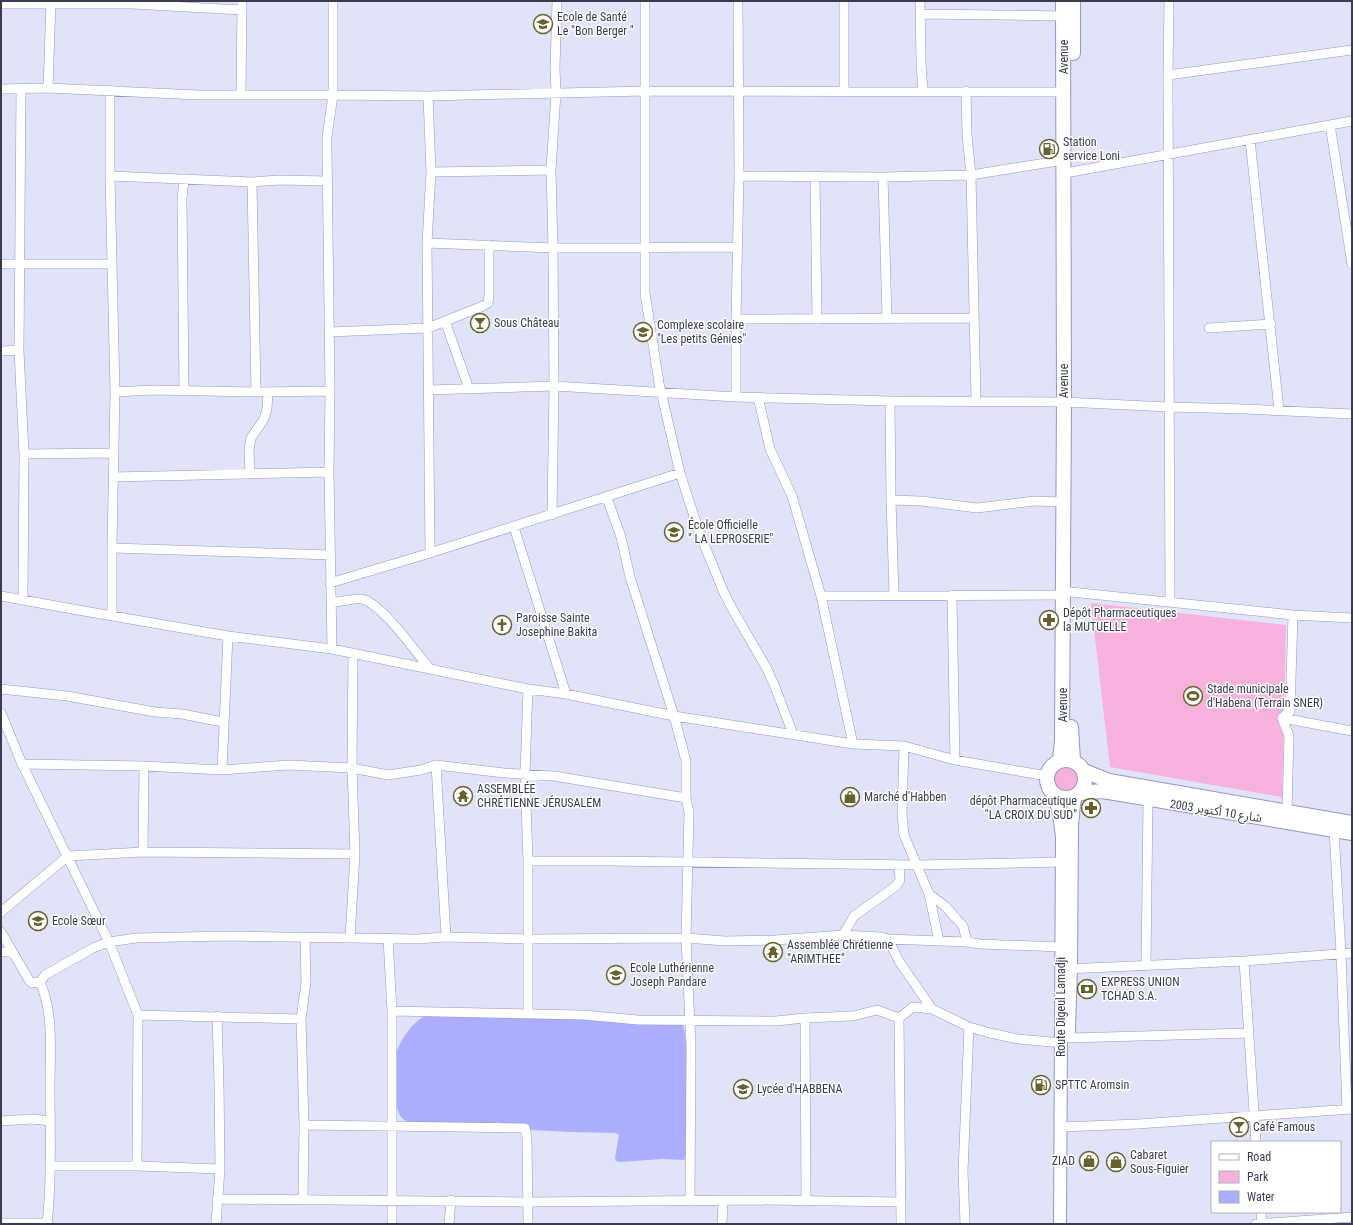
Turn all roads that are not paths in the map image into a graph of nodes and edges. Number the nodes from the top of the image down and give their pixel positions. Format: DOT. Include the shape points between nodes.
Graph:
graph roads {
  1 [pos="333,1"];
  2 [pos="557,1"];
  3 [pos="645,1"];
  4 [pos="738,1"];
  5 [pos="844,1"];
  6 [pos="920,1"];
  7 [pos="1064,1"];
  8 [pos="1073,1"];
  9 [pos="1169,1"];
  10 [pos="51,2"];
  11 [pos="132,2"];
  12 [pos="1,4"];
  13 [pos="242,5"];
  14 [pos="921,14"];
  15 [pos="1064,16"];
  16 [pos="1352,50"];
  17 [pos="1168,75"];
  18 [pos="48,88"];
  19 [pos="1,89"];
  20 [pos="21,89"];
  21 [pos="110,90"];
  22 [pos="645,91"];
  23 [pos="738,91"];
  24 [pos="844,91"];
  25 [pos="923,91"];
  26 [pos="966,91"];
  27 [pos="1064,92"];
  28 [pos="556,93"];
  29 [pos="241,95"];
  30 [pos="333,95"];
  31 [pos="428,96"];
  32 [pos="1352,121"];
  33 [pos="1330,125"];
  34 [pos="1250,140"];
  35 [pos="1168,154"];
  36 [pos="1064,160"];
  37 [pos="551,170"];
  38 [pos="431,172"];
  39 [pos="1071,172"];
  40 [pos="971,175"];
  41 [pos="110,176"];
  42 [pos="739,176"];
  43 [pos="815,176"];
  44 [pos="883,177"];
  45 [pos="184,179"];
  46 [pos="327,181"];
  47 [pos="252,182"];
  48 [pos="1349,235"];
  49 [pos="427,243"];
  50 [pos="489,246"];
  51 [pos="553,246"];
  52 [pos="646,247"];
  53 [pos="737,247"];
  54 [pos="20,263"];
  55 [pos="1,264"];
  56 [pos="112,264"];
  57 [pos="1352,264"];
  58 [pos="887,318"];
  59 [pos="974,318"];
  60 [pos="736,319"];
  61 [pos="817,319"];
  62 [pos="445,321"];
  63 [pos="1270,324"];
  64 [pos="428,328"];
  65 [pos="1208,328"];
  66 [pos="329,332"];
  67 [pos="1,350"];
  68 [pos="19,350"];
  69 [pos="466,383"];
  70 [pos="554,386"];
  71 [pos="428,390"];
  72 [pos="184,391"];
  73 [pos="330,391"];
  74 [pos="115,392"];
  75 [pos="256,392"];
  76 [pos="268,392"];
  77 [pos="661,393"];
  78 [pos="736,397"];
  79 [pos="758,397"];
  80 [pos="890,401"];
  81 [pos="976,401"];
  82 [pos="1068,402"];
  83 [pos="1168,407"];
  84 [pos="1279,410"];
  85 [pos="1352,414"];
  86 [pos="114,453"];
  87 [pos="24,454"];
  88 [pos="329,472"];
  89 [pos="680,473"];
  90 [pos="250,474"];
  91 [pos="113,477"];
  92 [pos="607,498"];
  93 [pos="891,500"];
  94 [pos="1064,502"];
  95 [pos="552,515"];
  96 [pos="514,527"];
  97 [pos="112,548"];
  98 [pos="430,553"];
  99 [pos="331,555"];
  100 [pos="330,583"];
  101 [pos="894,594"];
  102 [pos="1067,594"];
  103 [pos="952,595"];
  104 [pos="1,596"];
  105 [pos="821,596"];
  106 [pos="23,599"];
  107 [pos="1170,602"];
  108 [pos="331,603"];
  109 [pos="1293,615"];
  110 [pos="112,616"];
  111 [pos="1352,618"];
  112 [pos="228,636"];
  113 [pos="332,649"];
  114 [pos="353,653"];
  115 [pos="429,668"];
  116 [pos="1,689"];
  117 [pos="528,689"];
  118 [pos="566,694"];
  119 [pos="1,713"];
  120 [pos="674,716"];
  121 [pos="1282,718"];
  122 [pos="223,722"];
  123 [pos="1352,731"];
  124 [pos="793,734"];
  125 [pos="853,744"];
  126 [pos="904,746"];
  127 [pos="955,760"];
  128 [pos="1066,761"];
  129 [pos="22,764"];
  130 [pos="436,764"];
  131 [pos="144,766"];
  132 [pos="352,768"];
  133 [pos="222,770"];
  134 [pos="1084,771"];
  135 [pos="525,774"];
  136 [pos="1047,776"];
  137 [pos="1052,792"];
  138 [pos="1079,794"];
  139 [pos="686,798"];
  140 [pos="1148,800"];
  141 [pos="1288,812"];
  142 [pos="1352,823"];
  143 [pos="1334,830"];
  144 [pos="1352,834"];
  145 [pos="143,852"];
  146 [pos="355,854"];
  147 [pos="68,856"];
  148 [pos="528,861"];
  149 [pos="687,862"];
  150 [pos="1062,862"];
  151 [pos="899,865"];
  152 [pos="916,865"];
  153 [pos="929,894"];
  154 [pos="1,912"];
  155 [pos="1,932"];
  156 [pos="842,935"];
  157 [pos="446,937"];
  158 [pos="305,938"];
  159 [pos="350,938"];
  160 [pos="388,938"];
  161 [pos="686,938"];
  162 [pos="528,939"];
  163 [pos="888,939"];
  164 [pos="939,941"];
  165 [pos="109,942"];
  166 [pos="967,942"];
  167 [pos="1061,947"];
  168 [pos="1,952"];
  169 [pos="12,952"];
  170 [pos="1352,953"];
  171 [pos="1341,954"];
  172 [pos="1244,961"];
  173 [pos="1146,966"];
  174 [pos="1067,969"];
  175 [pos="40,982"];
  176 [pos="932,1009"];
  177 [pos="392,1011"];
  178 [pos="528,1014"];
  179 [pos="138,1015"];
  180 [pos="217,1016"];
  181 [pos="805,1018"];
  182 [pos="899,1018"];
  183 [pos="301,1019"];
  184 [pos="689,1020"];
  185 [pos="970,1027"];
  186 [pos="1248,1033"];
  187 [pos="1065,1041"];
  188 [pos="1350,1109"];
  189 [pos="1255,1116"];
  190 [pos="1,1121"];
  191 [pos="50,1121"];
  192 [pos="304,1125"];
  193 [pos="392,1127"];
  194 [pos="1065,1127"];
  195 [pos="1256,1141"];
  196 [pos="50,1166"];
  197 [pos="137,1166"];
  198 [pos="220,1169"];
  199 [pos="217,1199"];
  200 [pos="303,1199"];
  201 [pos="451,1200"];
  202 [pos="392,1201"];
  203 [pos="690,1201"];
  204 [pos="723,1201"];
  205 [pos="806,1201"];
  206 [pos="529,1202"];
  207 [pos="901,1202"];
  208 [pos="1261,1213"];
  209 [pos="1352,1217"];
  210 [pos="1332,1221"];
  211 [pos="1,1223"];
  212 [pos="47,1223"];
  213 [pos="216,1224"];
  214 [pos="392,1224"];
  215 [pos="449,1224"];
  216 [pos="528,1224"];
  217 [pos="722,1224"];
  218 [pos="901,1224"];
  219 [pos="965,1224"];
  220 [pos="1060,1224"];
  221 [pos="1068,1224"];
  222 [pos="1256,1224"];
  223 [pos="1262,1224"];
  1 -- 30 [label="street"];
  2 -- 28 [label="street"];
  3 -- 22 [label="street"];
  4 -- 23 [label="street"];
  5 -- 24 [label="street"];
  6 -- 14 [label="street"];
  7 -- 15 [label="highway, Avenue"];
  8 -- 39 [label="highway"];
  9 -- 17 [label="street"];
  10 -- 11 [label="street"];
  10 -- 12 [label="street"];
  10 -- 18 [label="street"];
  11 -- 13 [label="street"];
  13 -- 29 [label="street"];
  14 -- 15 [label="street"];
  14 -- 25 [label="street"];
  15 -- 27 [label="highway, Avenue"];
  16 -- 17 [label="street"];
  17 -- 35 [label="street"];
  18 -- 20 [label="street"];
  18 -- 21 [label="street"];
  19 -- 20 [label="street"];
  20 -- 54 [label="street"];
  21 -- 29 [label="street"];
  21 -- 41 [label="street"];
  22 -- 23 [label="street"];
  22 -- 28 [label="street"];
  22 -- 52 [label="street"];
  23 -- 24 [label="street"];
  23 -- 42 [label="street"];
  24 -- 25 [label="street"];
  25 -- 26 [label="street"];
  26 -- 27 [label="street"];
  26 -- 40 [label="street"];
  27 -- 36 [label="highway, Avenue"];
  28 -- 31 [label="street"];
  28 -- 37 [label="street"];
  29 -- 30 [label="street"];
  30 -- 31 [label="street"];
  30 -- 46 [label="street" via="327,137"];
  31 -- 38 [label="street"];
  32 -- 33 [label="street"];
  33 -- 34 [label="street"];
  33 -- 48 [label="street"];
  34 -- 35 [label="street"];
  34 -- 63 [label="street"];
  35 -- 39 [label="street"];
  35 -- 83 [label="street"];
  36 -- 40 [label="street"];
  36 -- 82 [label="highway, Avenue"];
  37 -- 38 [label="street"];
  37 -- 51 [label="street"];
  38 -- 49 [label="street"];
  39 -- 82 [label="highway"];
  40 -- 44 [label="street"];
  40 -- 59 [label="street"];
  41 -- 45 [label="street"];
  41 -- 56 [label="street"];
  42 -- 43 [label="street"];
  42 -- 53 [label="street"];
  43 -- 44 [label="street"];
  43 -- 61 [label="street"];
  44 -- 58 [label="street"];
  45 -- 47 [label="street"];
  45 -- 72 [label="street"];
  46 -- 47 [label="street"];
  46 -- 66 [label="street"];
  47 -- 75 [label="street"];
  48 -- 57 [label="street"];
  49 -- 50 [label="street"];
  49 -- 51 [label="street"];
  49 -- 64 [label="street"];
  50 -- 51 [label="street"];
  50 -- 62 [label="street" via="488,303"];
  51 -- 52 [label="street"];
  51 -- 70 [label="street"];
  52 -- 53 [label="street"];
  52 -- 77 [label="street" via="645,293"];
  53 -- 60 [label="street"];
  54 -- 55 [label="street"];
  54 -- 56 [label="street"];
  54 -- 68 [label="street"];
  56 -- 74 [label="street"];
  58 -- 59 [label="street"];
  58 -- 61 [label="street"];
  59 -- 81 [label="street"];
  60 -- 61 [label="street"];
  60 -- 78 [label="street"];
  62 -- 64 [label="street"];
  62 -- 69 [label="street"];
  63 -- 65 [label="street"];
  63 -- 84 [label="street"];
  64 -- 66 [label="street"];
  64 -- 71 [label="street"];
  66 -- 73 [label="street"];
  67 -- 68 [label="street"];
  68 -- 87 [label="street"];
  70 -- 71 [label="street"];
  70 -- 77 [label="street"];
  70 -- 95 [label="street"];
  71 -- 98 [label="street"];
  72 -- 74 [label="street"];
  72 -- 75 [label="street"];
  73 -- 76 [label="street"];
  73 -- 88 [label="street"];
  74 -- 86 [label="street"];
  75 -- 76 [label="street"];
  76 -- 90 [label="street" via="264,419 251,438"];
  77 -- 78 [label="street"];
  77 -- 89 [label="street"];
  78 -- 79 [label="street"];
  79 -- 80 [label="street"];
  79 -- 105 [label="street" via="770,449 792,496"];
  80 -- 81 [label="street"];
  80 -- 93 [label="street"];
  81 -- 82 [label="street"];
  82 -- 83 [label="street"];
  82 -- 94 [label="highway, Avenue"];
  82 -- 102 [label="highway"];
  83 -- 84 [label="street"];
  83 -- 107 [label="street"];
  84 -- 85 [label="street"];
  86 -- 87 [label="street"];
  86 -- 91 [label="street"];
  87 -- 106 [label="street"];
  88 -- 90 [label="street"];
  88 -- 99 [label="street"];
  89 -- 92 [label="street"];
  89 -- 124 [label="street" via="699,532 724,593 766,667"];
  90 -- 91 [label="street"];
  91 -- 97 [label="street"];
  92 -- 95 [label="street"];
  92 -- 120 [label="street"];
  93 -- 94 [label="street" via="977,508 1019,502"];
  93 -- 101 [label="street"];
  94 -- 102 [label="highway, Avenue"];
  95 -- 96 [label="street"];
  96 -- 98 [label="street"];
  96 -- 118 [label="street"];
  97 -- 99 [label="street"];
  97 -- 110 [label="street"];
  98 -- 100 [label="street"];
  99 -- 100 [label="street"];
  100 -- 108 [label="street"];
  101 -- 103 [label="street"];
  101 -- 105 [label="street"];
  102 -- 103 [label="street"];
  102 -- 107 [label="street"];
  102 -- 128 [label="highway" via="1071,740"];
  103 -- 127 [label="street"];
  104 -- 106 [label="street"];
  105 -- 125 [label="street"];
  106 -- 110 [label="street"];
  107 -- 109 [label="street"];
  108 -- 113 [label="street"];
  108 -- 115 [label="street" via="362,599 371,603 397,628"];
  109 -- 111 [label="street"];
  109 -- 121 [label="street" via="1290,711"];
  110 -- 112 [label="street"];
  112 -- 113 [label="street"];
  112 -- 122 [label="street"];
  113 -- 114 [label="street"];
  114 -- 115 [label="street"];
  114 -- 132 [label="street"];
  115 -- 117 [label="street"];
  116 -- 122 [label="street" via="54,694"];
  117 -- 118 [label="street"];
  117 -- 135 [label="street"];
  118 -- 120 [label="street"];
  119 -- 129 [label="street"];
  120 -- 124 [label="street"];
  120 -- 139 [label="street" via="686,761"];
  121 -- 123 [label="street"];
  121 -- 141 [label="street" via="1289,736"];
  122 -- 133 [label="street"];
  124 -- 125 [label="street"];
  125 -- 126 [label="street"];
  126 -- 127 [label="street"];
  126 -- 152 [label="street" via="904,835"];
  127 -- 136 [label="street"];
  128 -- 134 [label="highway" via="1077,763"];
  128 -- 136 [label="highway" via="1054,764"];
  129 -- 131 [label="street"];
  129 -- 147 [label="street"];
  130 -- 132 [label="street" via="421,770 388,775"];
  130 -- 135 [label="street"];
  130 -- 157 [label="street"];
  131 -- 133 [label="street"];
  131 -- 145 [label="street"];
  132 -- 133 [label="street" via="288,764"];
  132 -- 146 [label="street"];
  134 -- 138 [label="highway" via="1086,782"];
  134 -- 141 [label="highway, شارع 10 أكتوبر 2003" via="1109,780"];
  135 -- 139 [label="street" via="554,776"];
  135 -- 148 [label="street"];
  136 -- 137 [label="highway"];
  137 -- 138 [label="highway" via="1061,798 1072,798"];
  137 -- 150 [label="main road, Route Digeul Lamadji" via="1060,815"];
  138 -- 140 [label="highway, شارع 10 أكتوبر 2003" via="1102,791"];
  138 -- 174 [label="main road" via="1074,803 1072,826"];
  139 -- 149 [label="street" via="689,812"];
  140 -- 143 [label="highway, شارع 10 أكتوبر 2003"];
  140 -- 173 [label="street"];
  141 -- 142 [label="highway, شارع 10 أكتوبر 2003"];
  143 -- 144 [label="highway, شارع 10 أكتوبر 2003"];
  143 -- 171 [label="street"];
  145 -- 146 [label="street"];
  145 -- 147 [label="street"];
  146 -- 159 [label="street"];
  147 -- 154 [label="street"];
  147 -- 165 [label="street"];
  148 -- 149 [label="street"];
  148 -- 162 [label="street"];
  149 -- 151 [label="street"];
  149 -- 161 [label="street"];
  150 -- 152 [label="street"];
  150 -- 167 [label="main road, Route Digeul Lamadji"];
  151 -- 152 [label="street"];
  151 -- 156 [label="street" via="900,880 896,886 854,916"];
  152 -- 153 [label="street"];
  153 -- 164 [label="street"];
  153 -- 166 [label="street" via="945,906 963,926"];
  155 -- 169 [label="street"];
  156 -- 161 [label="street" via="775,940"];
  156 -- 163 [label="street"];
  157 -- 160 [label="street"];
  157 -- 162 [label="street"];
  158 -- 159 [label="street"];
  158 -- 165 [label="street" via="225,936 136,938"];
  158 -- 183 [label="street" via="306,982"];
  159 -- 160 [label="street"];
  160 -- 177 [label="street"];
  161 -- 162 [label="street"];
  161 -- 184 [label="street"];
  162 -- 178 [label="street"];
  163 -- 164 [label="street"];
  163 -- 176 [label="street"];
  164 -- 166 [label="street"];
  165 -- 175 [label="street" via="45,975"];
  165 -- 179 [label="street"];
  166 -- 167 [label="street"];
  167 -- 174 [label="main road, Route Digeul Lamadji"];
  168 -- 169 [label="street"];
  169 -- 175 [label="street" via="29,980 32,983"];
  170 -- 171 [label="street"];
  171 -- 172 [label="street"];
  171 -- 188 [label="street"];
  172 -- 173 [label="street"];
  172 -- 186 [label="street"];
  173 -- 174 [label="street"];
  174 -- 187 [label="main road, Route Digeul Lamadji"];
  175 -- 191 [label="street" via="49,1014"];
  176 -- 182 [label="street" via="913,1007"];
  176 -- 185 [label="street"];
  177 -- 178 [label="street"];
  177 -- 193 [label="street"];
  178 -- 184 [label="street"];
  179 -- 180 [label="street"];
  179 -- 197 [label="street"];
  180 -- 183 [label="street"];
  180 -- 198 [label="street"];
  181 -- 182 [label="street" via="853,1016 877,1010"];
  181 -- 184 [label="street" via="776,1021"];
  181 -- 205 [label="street"];
  182 -- 207 [label="street"];
  183 -- 192 [label="street"];
  184 -- 203 [label="street"];
  185 -- 187 [label="street" via="1018,1039"];
  185 -- 219 [label="street" via="963,1171"];
  186 -- 187 [label="street"];
  186 -- 189 [label="street"];
  187 -- 194 [label="main road, Route Digeul Lamadji"];
  188 -- 189 [label="street"];
  189 -- 194 [label="street"];
  189 -- 195 [label="street"];
  190 -- 191 [label="street"];
  191 -- 196 [label="street"];
  192 -- 193 [label="street"];
  192 -- 200 [label="street"];
  193 -- 202 [label="street"];
  193 -- 206 [label="street" via="525,1128"];
  194 -- 220 [label="main road, Route Digeul Lamadji"];
  194 -- 221 [label="main road"];
  196 -- 197 [label="street"];
  196 -- 212 [label="street"];
  197 -- 198 [label="street"];
  198 -- 199 [label="street"];
  199 -- 200 [label="street"];
  199 -- 213 [label="street"];
  200 -- 202 [label="street"];
  201 -- 202 [label="street"];
  201 -- 206 [label="street"];
  201 -- 215 [label="street"];
  202 -- 214 [label="street"];
  203 -- 204 [label="street"];
  203 -- 206 [label="street"];
  204 -- 205 [label="street"];
  204 -- 217 [label="street"];
  205 -- 207 [label="street"];
  206 -- 216 [label="street"];
  207 -- 218 [label="street"];
  208 -- 223 [label="street"];
  209 -- 210 [label="street"];
  210 -- 223 [label="street"];
  211 -- 212 [label="street"];
  222 -- 223 [label="street"];
}
